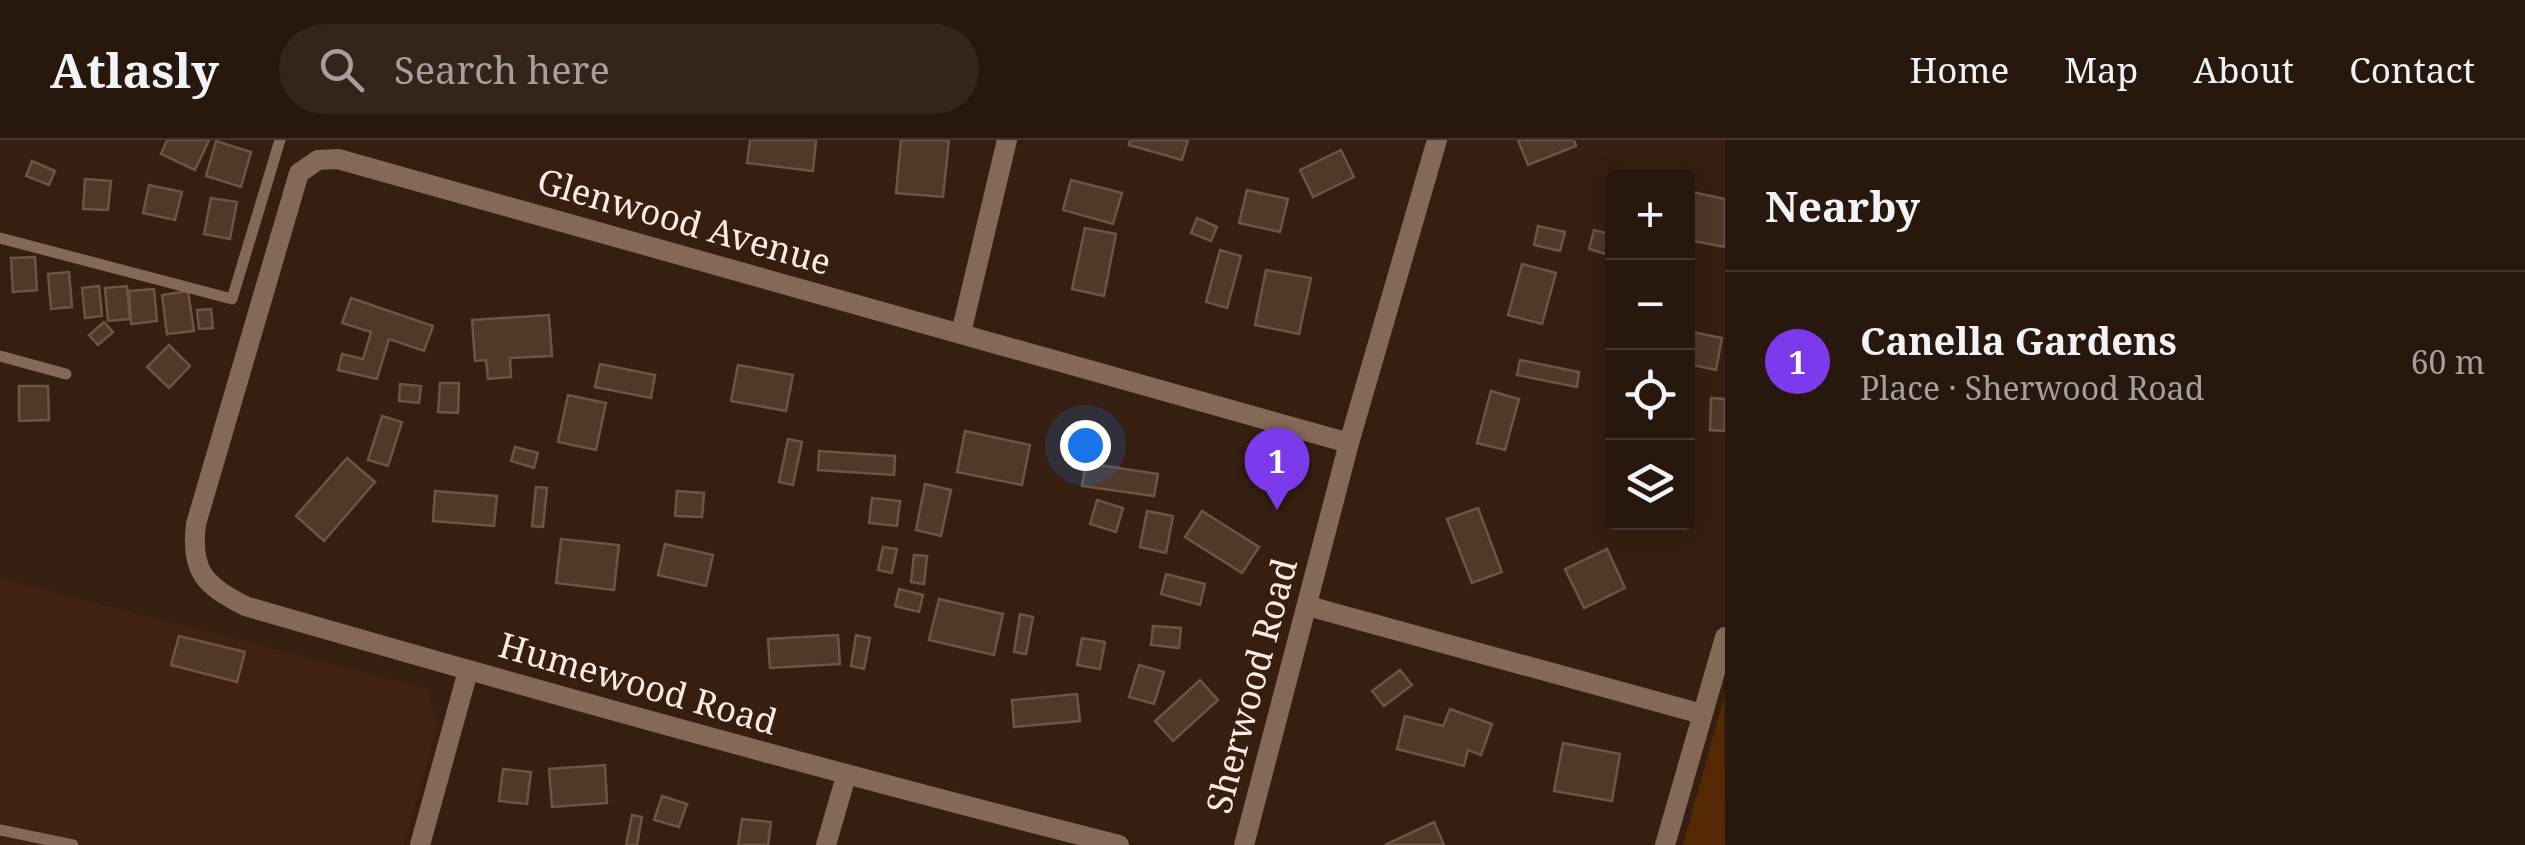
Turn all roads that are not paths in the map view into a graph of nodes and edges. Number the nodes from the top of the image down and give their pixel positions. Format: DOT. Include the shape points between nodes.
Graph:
graph roads {
  1 [pos="280,140"];
  2 [pos="1008,140"];
  3 [pos="1438,140"];
  4 [pos="0,238"];
  5 [pos="962,333"];
  6 [pos="0,356"];
  7 [pos="66,374"];
  8 [pos="1349,442"];
  9 [pos="196,524"];
  10 [pos="1308,606"];
  11 [pos="1724,641"];
  12 [pos="468,671"];
  13 [pos="1702,714"];
  14 [pos="846,776"];
  15 [pos="0,830"];
  16 [pos="73,845"];
  17 [pos="420,845"];
  18 [pos="826,845"];
  19 [pos="1119,845"];
  20 [pos="1244,845"];
  21 [pos="1665,845"];
  1 -- 4 [label="lane" via="232,299"];
  2 -- 5 [label="street"];
  3 -- 8 [label="street, Sherwood Road"];
  5 -- 8 [label="street, Glenwood Avenue"];
  5 -- 9 [label="street, Glenwood Avenue" via="338,159 318,160 298,174"];
  6 -- 7 [label="lane"];
  8 -- 10 [label="street, Sherwood Road"];
  9 -- 12 [label="street, Humewood Road" via="195,561 216,592"];
  10 -- 13 [label="street"];
  10 -- 20 [label="street, Sherwood Road"];
  11 -- 13 [label="street"];
  12 -- 14 [label="street, Humewood Road"];
  12 -- 17 [label="street"];
  13 -- 21 [label="street"];
  14 -- 18 [label="street"];
  14 -- 19 [label="street, Humewood Road"];
  15 -- 16 [label="lane"];
}
